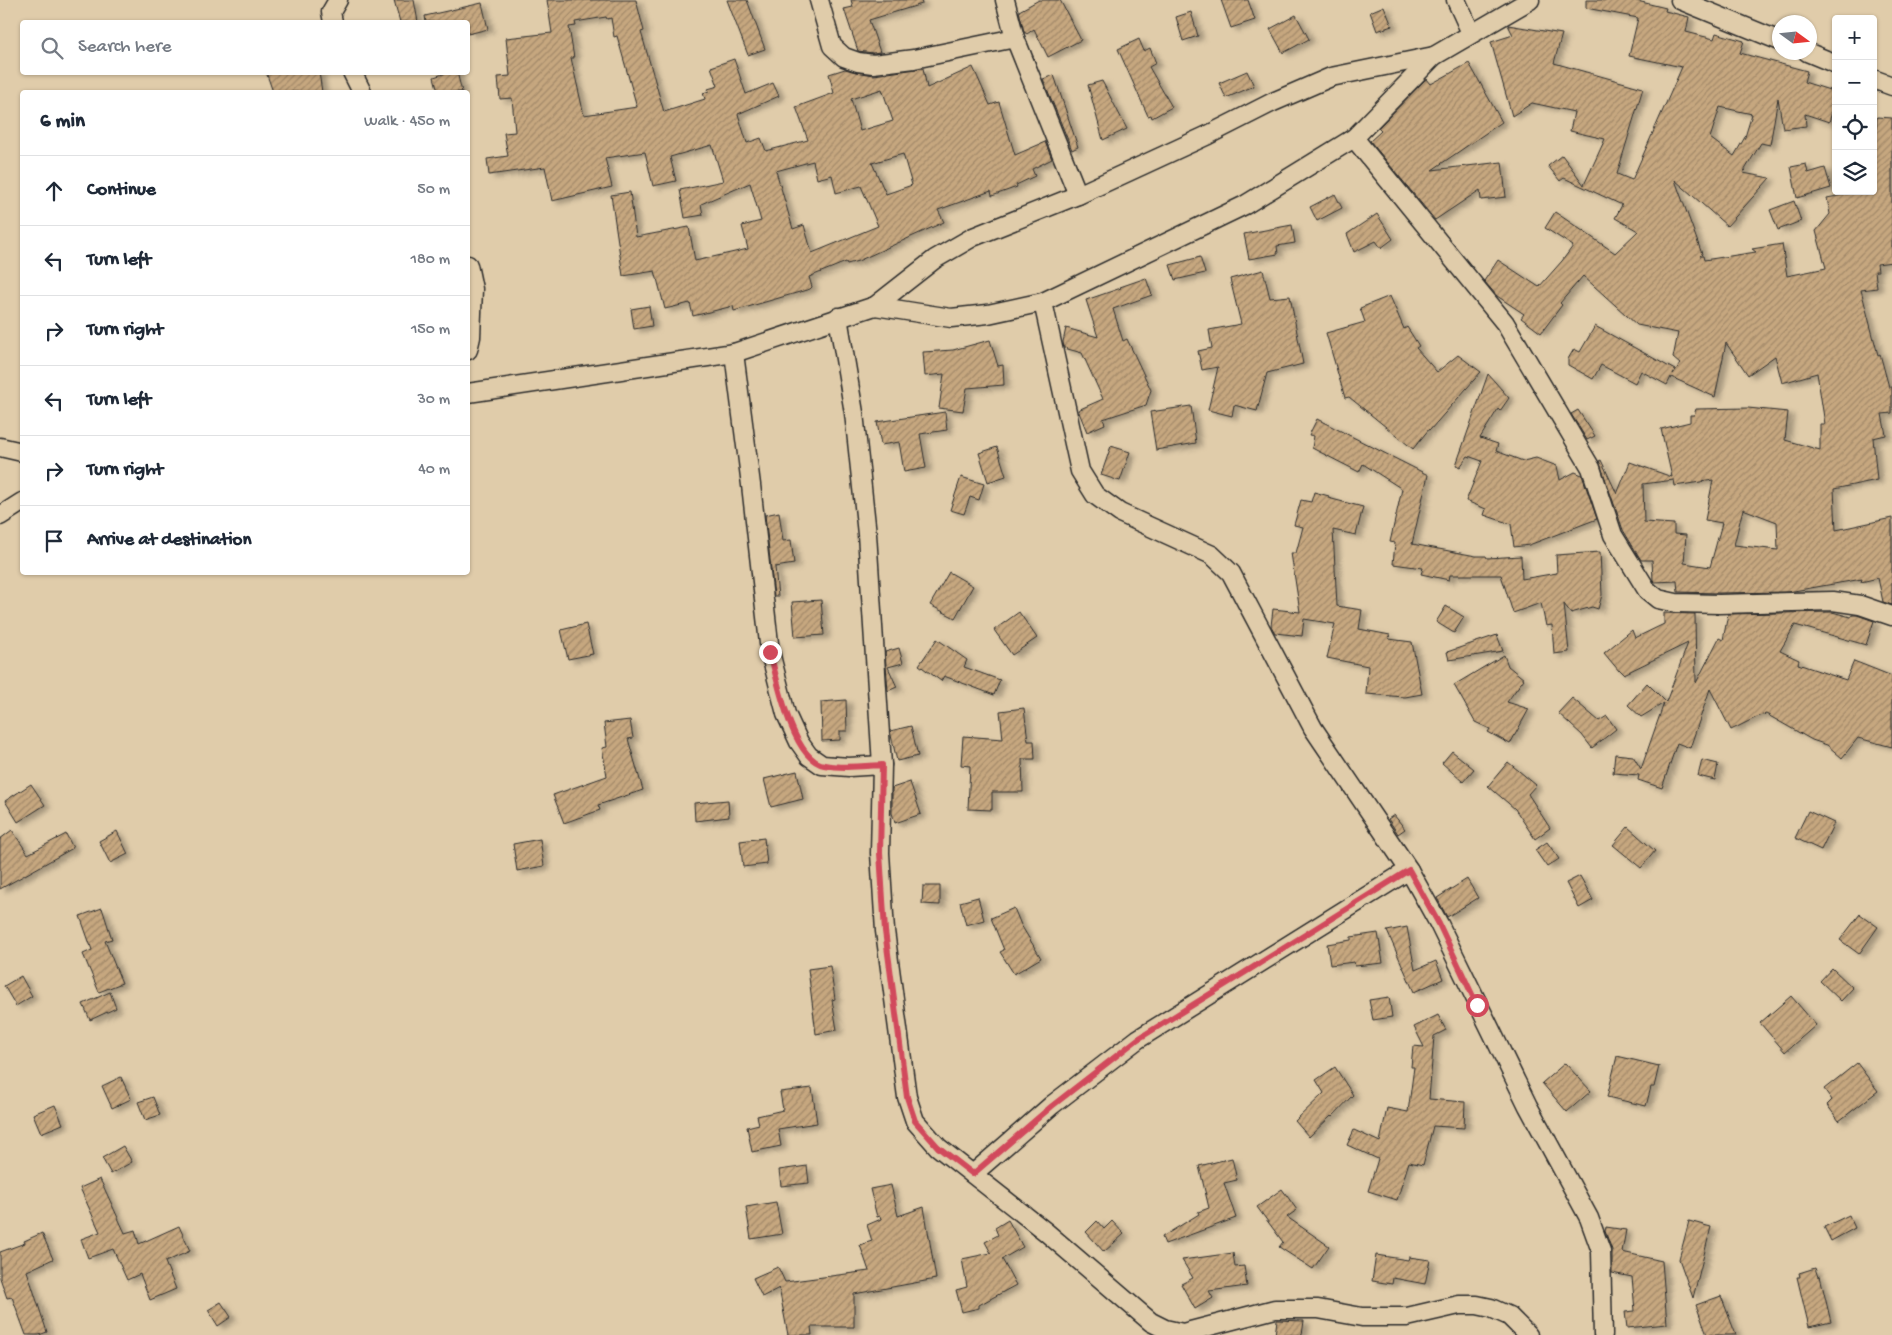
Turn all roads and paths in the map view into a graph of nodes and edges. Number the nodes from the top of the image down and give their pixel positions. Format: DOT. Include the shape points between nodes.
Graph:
graph roads {
  1 [pos="338,0"];
  2 [pos="819,0"];
  3 [pos="1006,0"];
  4 [pos="1456,0"];
  5 [pos="1530,0"];
  6 [pos="1680,0"];
  7 [pos="333,20"];
  8 [pos="1471,33"];
  9 [pos="1015,38"];
  10 [pos="1772,39"];
  11 [pos="1434,56"];
  12 [pos="1817,56"];
  13 [pos="1832,62"];
  14 [pos="354,75"];
  15 [pos="1877,80"];
  16 [pos="1892,86"];
  17 [pos="361,90"];
  18 [pos="1354,138"];
  19 [pos="1078,196"];
  20 [pos="470,274"];
  21 [pos="1044,302"];
  22 [pos="875,306"];
  23 [pos="838,317"];
  24 [pos="470,342"];
  25 [pos="734,354"];
  26 [pos="470,393"];
  27 [pos="0,447"];
  28 [pos="20,452"];
  29 [pos="20,503"];
  30 [pos="0,516"];
  31 [pos="1892,616"];
  32 [pos="882,765"];
  33 [pos="1409,870"];
  34 [pos="973,1174"];
  35 [pos="1184,1334"];
  36 [pos="1528,1335"];
  37 [pos="1603,1335"];
  1 -- 7 [label="street" via="332,12"];
  2 -- 9 [label="street" via="832,46 844,57 858,62 873,64 914,59"];
  3 -- 9 [label="street"];
  4 -- 8 [label="street"];
  5 -- 8 [label="street"];
  6 -- 10 [label="street"];
  8 -- 11 [label="street"];
  9 -- 19 [label="street"];
  11 -- 18 [label="street"];
  11 -- 19 [label="street" via="1331,77"];
  12 -- 13 [label="street"];
  14 -- 17 [label="street"];
  15 -- 16 [label="street"];
  18 -- 21 [label="street" via="1246,205"];
  18 -- 31 [label="street" via="1505,324 1591,468 1613,535 1647,590 1658,599 1676,603 1833,601 1860,605"];
  19 -- 22 [label="street" via="973,236 935,259"];
  20 -- 24 [label="street" via="473,289"];
  21 -- 22 [label="street" via="951,318"];
  21 -- 33 [label="street" via="1080,471 1095,495 1120,512 1212,555 1231,573 1314,728"];
  22 -- 23 [label="street"];
  23 -- 25 [label="street"];
  23 -- 32 [label="street" via="854,413 867,534"];
  25 -- 26 [label="street"];
  25 -- 32 [label="street" via="770,652 786,714 799,742 809,756 822,765"];
  27 -- 28 [label="street"];
  29 -- 30 [label="street"];
  32 -- 34 [label="street" via="880,853 885,931 907,1097 915,1121 938,1147"];
  33 -- 34 [label="street" via="1138,1039 1052,1106"];
  33 -- 37 [label="street" via="1528,1106 1590,1218 1601,1251"];
  34 -- 35 [label="street" via="1152,1322"];
  35 -- 36 [label="street" via="1275,1309 1318,1309 1362,1317 1407,1317 1477,1304 1509,1316"];
}
